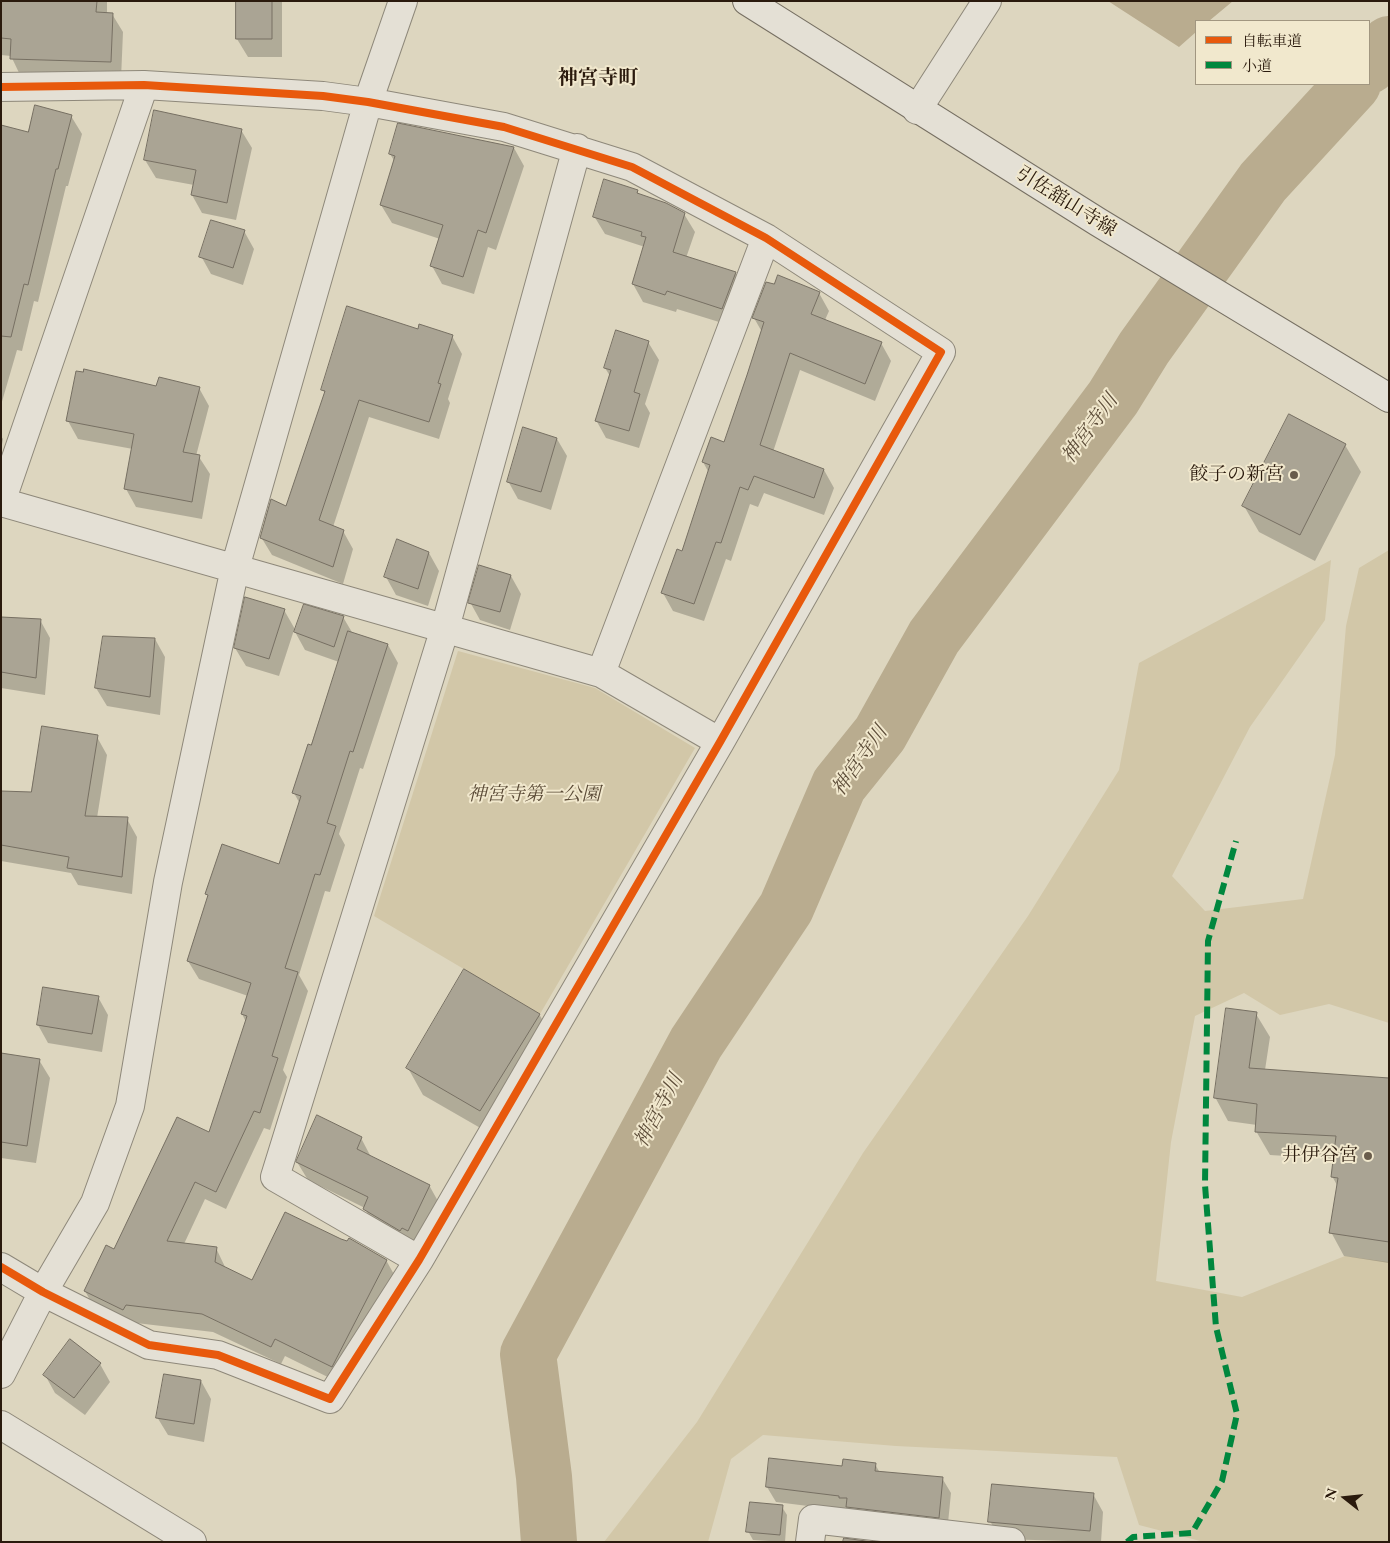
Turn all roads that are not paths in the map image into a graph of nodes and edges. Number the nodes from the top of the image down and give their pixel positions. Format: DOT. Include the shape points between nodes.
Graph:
graph roads {
  1 [pos="403,1"];
  2 [pos="747,1"];
  3 [pos="987,1"];
  4 [pos="144,85"];
  5 [pos="1,88"];
  6 [pos="368,102"];
  7 [pos="917,110"];
  8 [pos="577,148"];
  9 [pos="766,238"];
  10 [pos="1389,398"];
  11 [pos="1,502"];
  12 [pos="235,568"];
  13 [pos="445,628"];
  14 [pos="602,673"];
  15 [pos="720,742"];
  16 [pos="419,1260"];
  17 [pos="1,1267"];
  18 [pos="43,1292"];
  19 [pos="1,1374"];
  20 [pos="1,1425"];
  21 [pos="192,1542"];
  22 [pos="810,1542"];
  23 [pos="1011,1542"];
  1 -- 6 [label="street"];
  2 -- 7 [label="street, 引佐舘山寺線"];
  3 -- 7 [label="street"];
  4 -- 5 [label="street"];
  4 -- 6 [label="street" via="323,96"];
  4 -- 11 [label="street"];
  6 -- 8 [label="street" via="504,127"];
  6 -- 12 [label="street"];
  7 -- 10 [label="street, 引佐舘山寺線"];
  8 -- 9 [label="street" via="632,166"];
  8 -- 13 [label="street"];
  9 -- 14 [label="street"];
  9 -- 15 [label="street" via="941,352"];
  11 -- 12 [label="street"];
  12 -- 13 [label="street"];
  12 -- 18 [label="street" via="168,882 130,1106 95,1203"];
  13 -- 14 [label="street"];
  13 -- 16 [label="street" via="275,1177"];
  14 -- 15 [label="street"];
  15 -- 16 [label="street"];
  16 -- 18 [label="street" via="330,1399 218,1355 149,1345"];
  17 -- 18 [label="street"];
  18 -- 19 [label="street"];
  20 -- 21 [label="street"];
  22 -- 23 [label="street" via="813,1519"];
}
